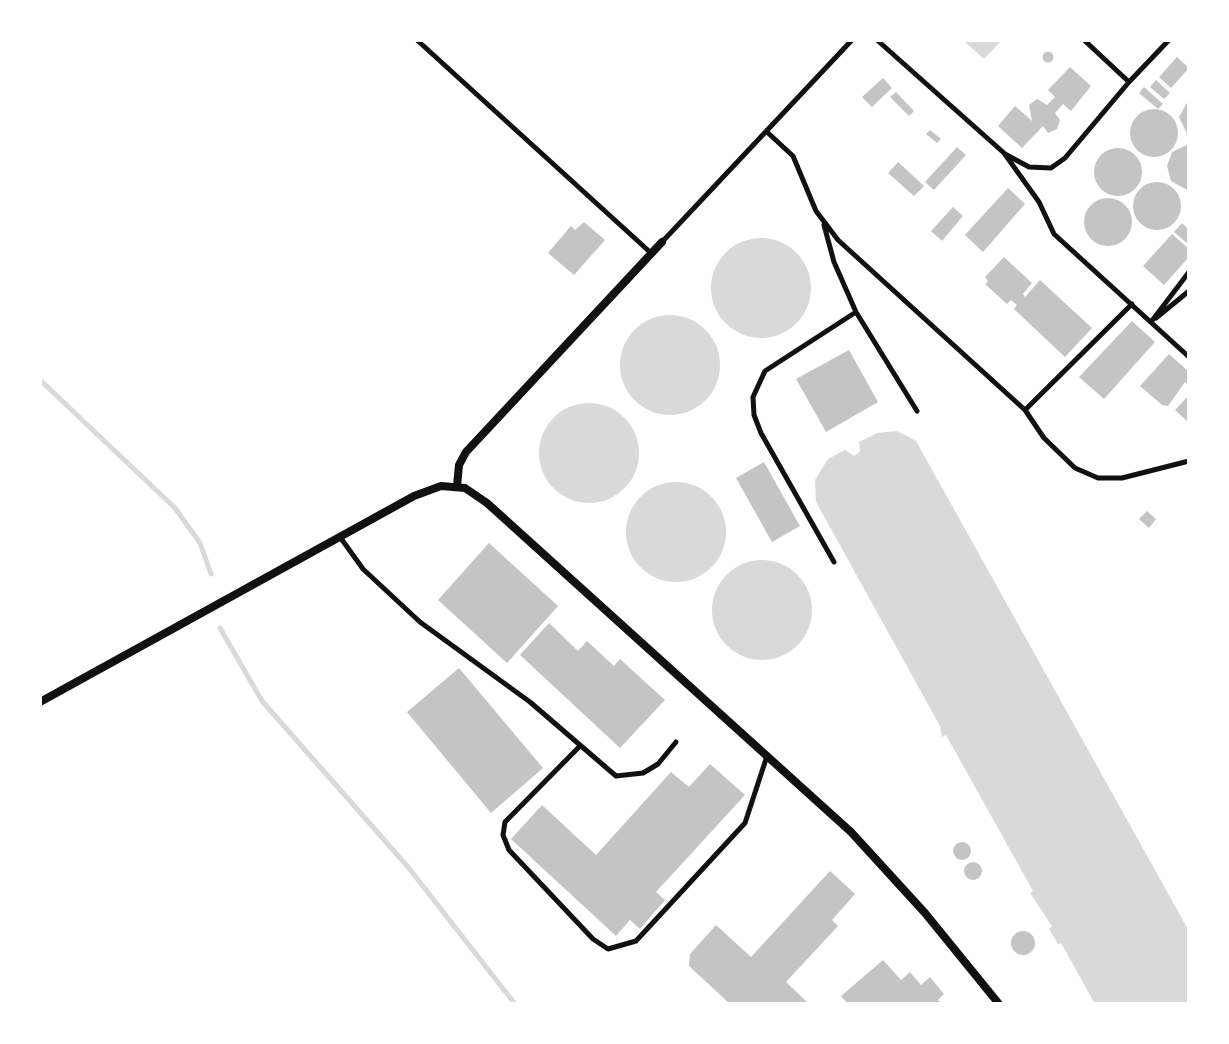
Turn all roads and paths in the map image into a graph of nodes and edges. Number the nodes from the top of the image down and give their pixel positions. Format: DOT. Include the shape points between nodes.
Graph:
graph roads {
  1 [pos="417,40"];
  2 [pos="852,40"];
  3 [pos="877,40"];
  4 [pos="1084,40"];
  5 [pos="1169,40"];
  6 [pos="1129,82"];
  7 [pos="767,132"];
  8 [pos="1004,153"];
  9 [pos="822,220"];
  10 [pos="662,242"];
  11 [pos="651,253"];
  12 [pos="1189,272"];
  13 [pos="1189,291"];
  14 [pos="1132,304"];
  15 [pos="856,312"];
  16 [pos="1151,322"];
  17 [pos="1189,357"];
  18 [pos="1025,410"];
  19 [pos="917,411"];
  20 [pos="1189,461"];
  21 [pos="457,486"];
  22 [pos="340,537"];
  23 [pos="834,562"];
  24 [pos="40,702"];
  25 [pos="676,742"];
  26 [pos="580,746"];
  27 [pos="767,756"];
  28 [pos="999,1004"];
  1 -- 11 [label="lane"];
  2 -- 7 [label="lane"];
  3 -- 8 [label="lane"];
  4 -- 6 [label="lane"];
  5 -- 6 [label="lane"];
  6 -- 8 [label="lane" via="1051,168 1029,167"];
  7 -- 9 [label="lane" via="793,156"];
  7 -- 10 [label="lane"];
  8 -- 14 [label="lane" via="1039,202 1054,234"];
  9 -- 15 [label="lane"];
  9 -- 18 [label="lane" via="853,256"];
  10 -- 11 [label="street"];
  11 -- 21 [label="street" via="466,452 459,462"];
  12 -- 16 [label="lane"];
  13 -- 16 [label="lane"];
  14 -- 16 [label="lane"];
  14 -- 18 [label="lane"];
  15 -- 19 [label="lane"];
  15 -- 23 [label="lane" via="765,371 753,397 761,433"];
  16 -- 17 [label="lane"];
  18 -- 20 [label="lane" via="1075,468 1098,478 1122,478"];
  21 -- 22 [label="street" via="423,491"];
  21 -- 27 [label="street" via="487,503"];
  22 -- 24 [label="street"];
  22 -- 26 [label="lane" via="363,569 420,622 530,702"];
  25 -- 26 [label="lane" via="658,764 628,777 616,776"];
  26 -- 27 [label="lane" via="505,822 503,835 509,850 608,949 636,941 745,823"];
  27 -- 28 [label="street" via="881,864"];
}
